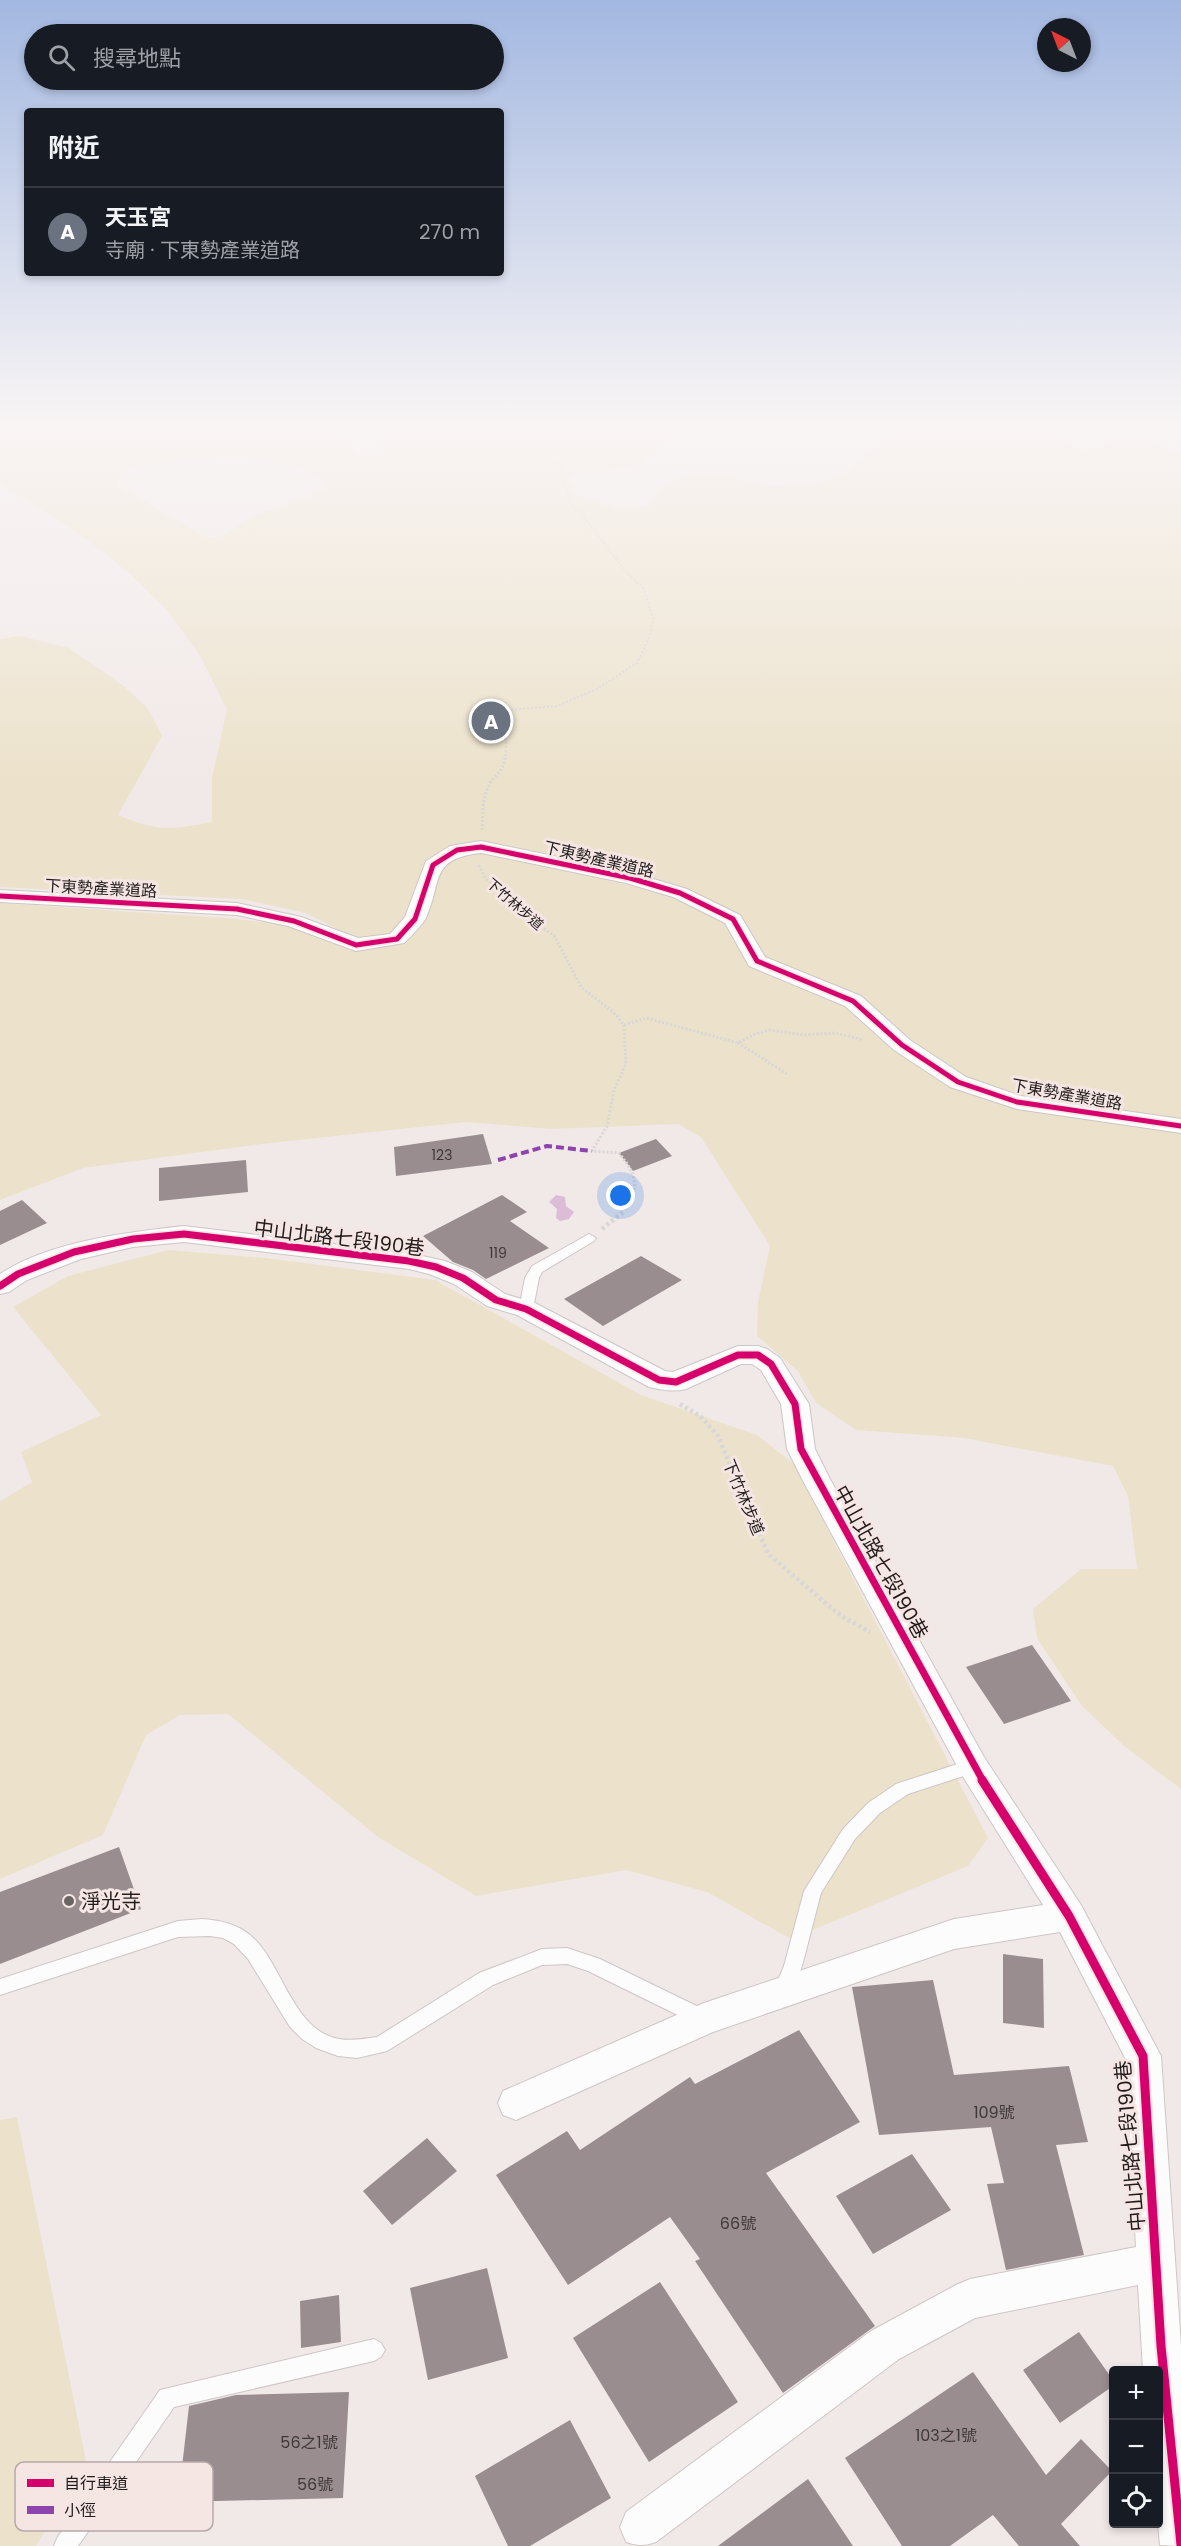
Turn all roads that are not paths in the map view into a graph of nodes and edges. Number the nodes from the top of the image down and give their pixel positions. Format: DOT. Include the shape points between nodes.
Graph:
graph roads {
  1 [pos="0,896"];
  2 [pos="1181,1126"];
  3 [pos="589,1238"];
  4 [pos="0,1286"];
  5 [pos="526,1308"];
  6 [pos="973,1766"];
  7 [pos="1069,1916"];
  8 [pos="0,1987"];
  9 [pos="781,1993"];
  10 [pos="704,2019"];
  11 [pos="516,2103"];
  12 [pos="1156,2262"];
  13 [pos="374,2350"];
  14 [pos="1171,2352"];
  15 [pos="123,2462"];
  16 [pos="641,2527"];
  17 [pos="75,2531"];
  18 [pos="1181,2545"];
  19 [pos="65,2546"];
  1 -- 2 [label="street, 下東勢產業道路" via="237,909 294,921 356,945 397,939 415,919 433,865 457,850 481,847 630,878 680,893 733,919 757,961 853,1001 902,1045 958,1082 1017,1102"];
  3 -- 5 [label="lane" via="537,1269"];
  4 -- 5 [label="street, 中山北路七段190巷" via="18,1274 74,1252 133,1239 184,1234 409,1260 463,1278 496,1300"];
  5 -- 6 [label="street, 中山北路七段190巷" via="659,1380 676,1382 738,1355 758,1355 771,1364 795,1404 801,1449"];
  6 -- 7 [label="street, 中山北路七段190巷"];
  6 -- 9 [label="lane" via="902,1789 874,1808 849,1834 813,1891 793,1966"];
  7 -- 9 [label="street" via="954,1934"];
  7 -- 12 [label="street, 中山北路七段190巷" via="1143,2056"];
  8 -- 10 [label="lane" via="178,1929 202,1926 244,1940 288,2011 313,2038 343,2049 380,2045 486,1979 542,1957 567,1956 593,1965"];
  9 -- 10 [label="street"];
  10 -- 11 [label="street"];
  12 -- 14 [label="street, 中山北路七段190巷"];
  12 -- 16 [label="street" via="970,2299 885,2345"];
  13 -- 15 [label="lane" via="168,2398"];
  14 -- 18 [label="street, 中山北路七段190巷"];
  17 -- 19 [label="lane"];
}
